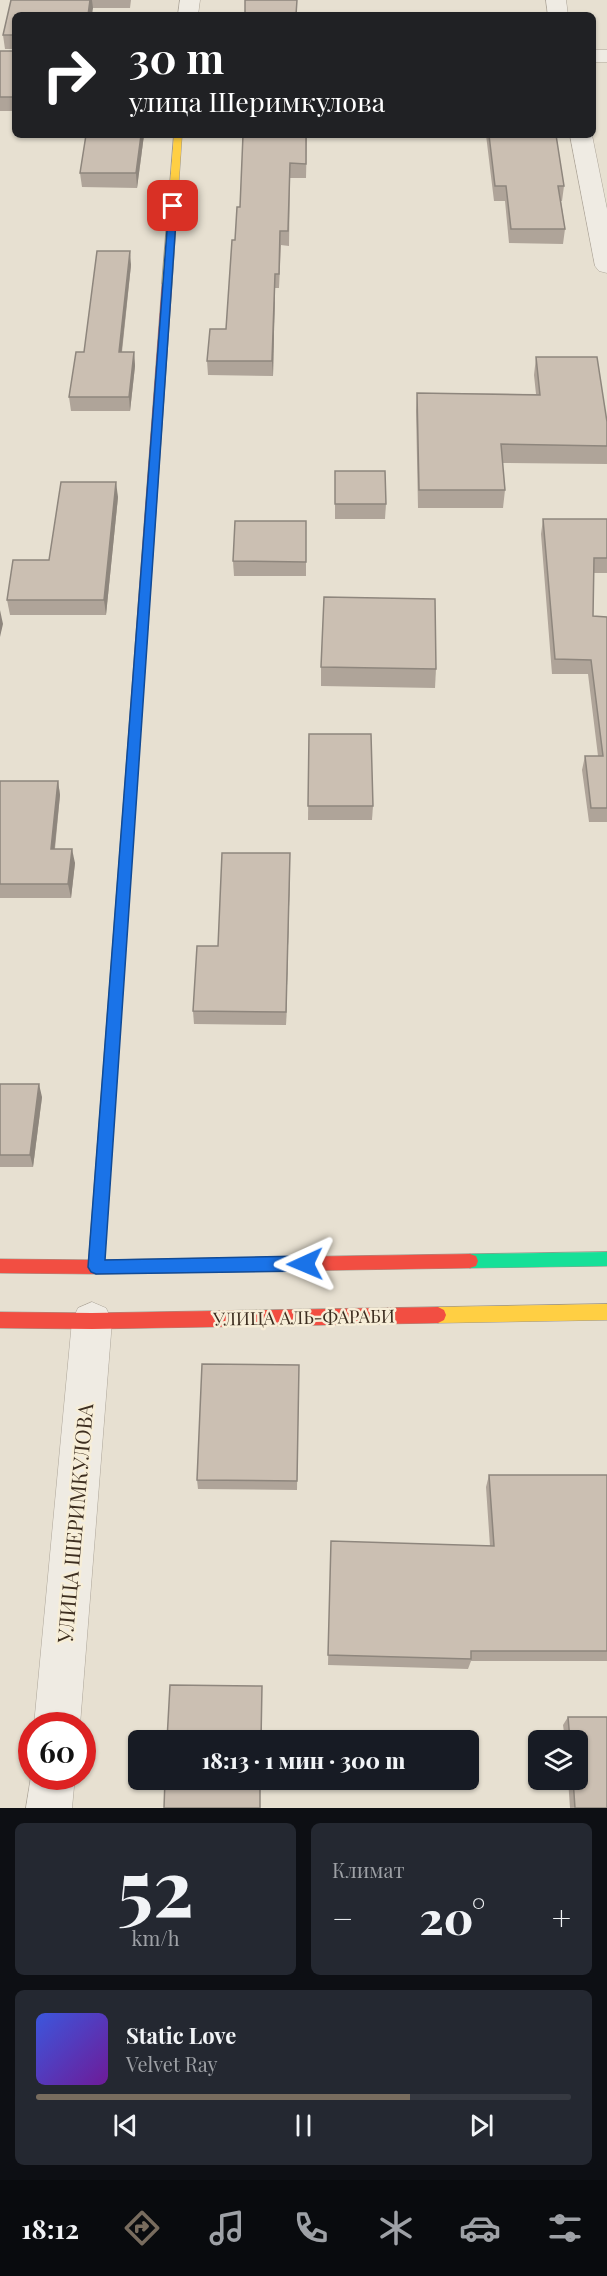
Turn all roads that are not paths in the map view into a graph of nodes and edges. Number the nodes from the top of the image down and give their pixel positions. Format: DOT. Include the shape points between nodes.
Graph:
graph roads {
  1 [pos="178,138"];
  2 [pos="582,138"];
  3 [pos="607,266"];
  4 [pos="607,1259"];
  5 [pos="0,1266"];
  6 [pos="96,1267"];
  7 [pos="607,1312"];
  8 [pos="0,1320"];
  9 [pos="92,1321"];
  10 [pos="58,1712"];
  11 [pos="51,1790"];
  12 [pos="49,1808"];
  1 -- 6 [label="street"];
  2 -- 3 [label="street"];
  4 -- 6 [label="street"];
  5 -- 6 [label="street"];
  7 -- 9 [label="street, УЛИЦА АЛЬ-ФАРАБИ"];
  8 -- 9 [label="street, УЛИЦА АЛЬ-ФАРАБИ"];
  9 -- 10 [label="street, УЛИЦА ШЕРИМКУЛОВА"];
  11 -- 12 [label="street"];
}
